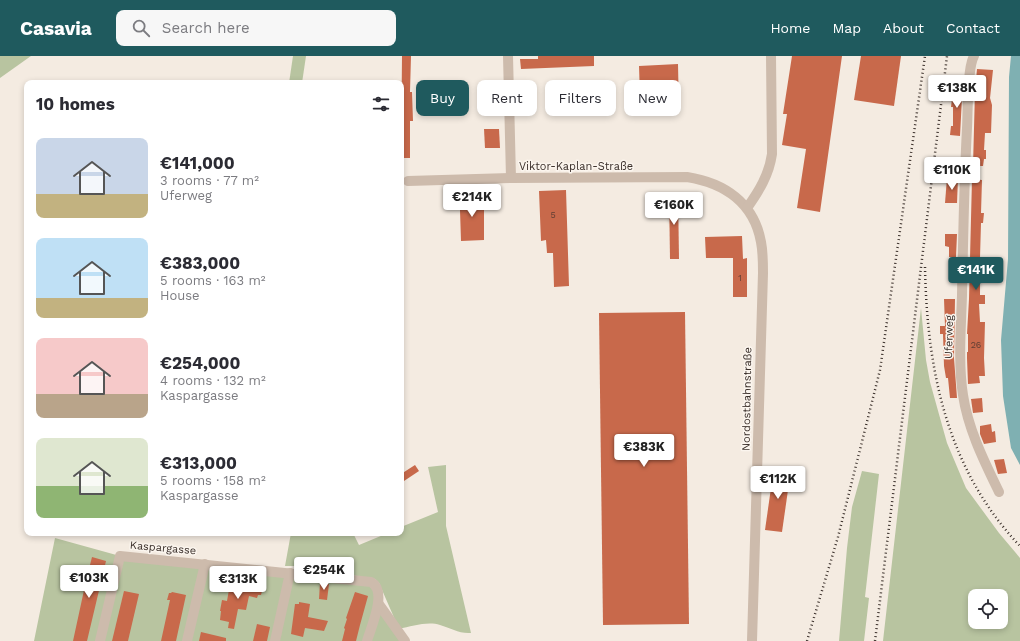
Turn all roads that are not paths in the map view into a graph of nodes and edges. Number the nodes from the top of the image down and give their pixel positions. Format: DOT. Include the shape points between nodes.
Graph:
graph roads {
  1 [pos="508,56"];
  2 [pos="771,56"];
  3 [pos="974,56"];
  4 [pos="511,178"];
  5 [pos="408,181"];
  6 [pos="739,200"];
  7 [pos="747,208"];
  8 [pos="999,492"];
  9 [pos="205,564"];
  10 [pos="290,574"];
  11 [pos="378,603"];
  12 [pos="100,641"];
  13 [pos="187,641"];
  14 [pos="275,641"];
  15 [pos="367,641"];
  16 [pos="405,641"];
  17 [pos="752,641"];
  1 -- 4 [label="street"];
  2 -- 7 [label="street" via="772,154 763,184"];
  3 -- 8 [label="street, Uferweg" via="969,88 964,194 961,373 969,421"];
  4 -- 5 [label="street, Viktor-Kaplan-Straße"];
  4 -- 6 [label="street, Viktor-Kaplan-Straße" via="687,177 710,182"];
  6 -- 7 [label="street, Nordostbahnstraße"];
  7 -- 17 [label="street, Nordostbahnstraße" via="760,234 763,273"];
  9 -- 10 [label="street, Kaspargasse"];
  9 -- 12 [label="street, Kaspargasse" via="120,556"];
  9 -- 13 [label="street"];
  10 -- 11 [label="street, Kaspargasse" via="371,582 379,592"];
  10 -- 14 [label="street"];
  11 -- 15 [label="street"];
  11 -- 16 [label="street"];
}
